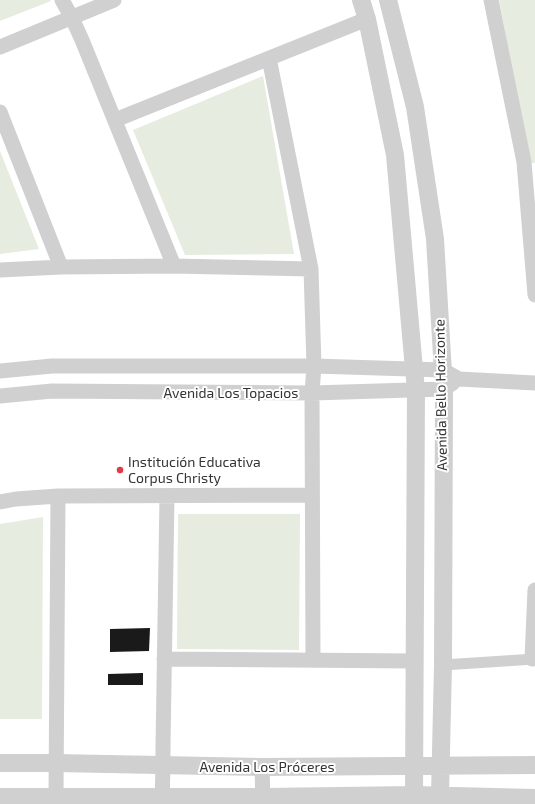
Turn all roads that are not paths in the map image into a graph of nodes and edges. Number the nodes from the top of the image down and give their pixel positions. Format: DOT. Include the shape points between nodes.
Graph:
graph roads {
  1 [pos="62,0"];
  2 [pos="114,0"];
  3 [pos="361,0"];
  4 [pos="388,0"];
  5 [pos="491,0"];
  6 [pos="72,18"];
  7 [pos="367,19"];
  8 [pos="0,47"];
  9 [pos="269,58"];
  10 [pos="0,112"];
  11 [pos="115,120"];
  12 [pos="530,170"];
  13 [pos="174,266"];
  14 [pos="534,266"];
  15 [pos="60,268"];
  16 [pos="311,269"];
  17 [pos="0,270"];
  18 [pos="535,295"];
  19 [pos="52,366"];
  20 [pos="314,366"];
  21 [pos="414,369"];
  22 [pos="443,370"];
  23 [pos="0,371"];
  24 [pos="459,379"];
  25 [pos="535,383"];
  26 [pos="444,389"];
  27 [pos="416,390"];
  28 [pos="52,391"];
  29 [pos="312,393"];
  30 [pos="0,396"];
  31 [pos="312,495"];
  32 [pos="58,496"];
  33 [pos="167,496"];
  34 [pos="0,502"];
  35 [pos="535,590"];
  36 [pos="164,658"];
  37 [pos="313,659"];
  38 [pos="533,659"];
  39 [pos="415,661"];
  40 [pos="443,665"];
  41 [pos="0,763"];
  42 [pos="56,763"];
  43 [pos="535,765"];
  44 [pos="163,766"];
  45 [pos="262,767"];
  46 [pos="415,767"];
  47 [pos="441,767"];
  48 [pos="414,795"];
  49 [pos="440,796"];
  50 [pos="0,797"];
  51 [pos="56,797"];
  52 [pos="535,798"];
  53 [pos="162,800"];
  54 [pos="264,800"];
  1 -- 6 [label="street"];
  2 -- 6 [label="street"];
  3 -- 7 [label="street, Avenida Bello Horizonte"];
  4 -- 22 [label="street, Avenida Bello Horizonte" via="416,115 435,239"];
  5 -- 12 [label="street" via="524,162"];
  6 -- 8 [label="street"];
  6 -- 11 [label="street"];
  7 -- 9 [label="street"];
  7 -- 21 [label="street, Avenida Bello Horizonte" via="394,155"];
  9 -- 11 [label="street"];
  9 -- 16 [label="street"];
  10 -- 15 [label="street"];
  11 -- 13 [label="street"];
  12 -- 14 [label="street"];
  13 -- 15 [label="street"];
  13 -- 16 [label="street"];
  14 -- 18 [label="street"];
  15 -- 17 [label="street"];
  16 -- 20 [label="street"];
  19 -- 20 [label="street, Avenida Los Topacios"];
  19 -- 23 [label="street, Avenida Los Topacios"];
  19 -- 28 [label="street"];
  20 -- 21 [label="street, Avenida Los Topacios"];
  20 -- 29 [label="street"];
  21 -- 22 [label="street, Avenida Los Topacios"];
  21 -- 27 [label="street, Avenida Bello Horizonte"];
  22 -- 24 [label="street, Avenida Los Topacios"];
  22 -- 26 [label="street, Avenida Bello Horizonte"];
  24 -- 25 [label="street, Avenida Los Topacios"];
  24 -- 26 [label="street"];
  26 -- 27 [label="street, Avenida Los Topacios"];
  26 -- 40 [label="street, Avenida Bello Horizonte"];
  27 -- 29 [label="street, Avenida Los Topacios"];
  27 -- 39 [label="street, Avenida Bello Horizonte"];
  28 -- 29 [label="street, Avenida Los Topacios"];
  28 -- 30 [label="street, Avenida Los Topacios"];
  29 -- 31 [label="street"];
  31 -- 33 [label="street"];
  31 -- 37 [label="street"];
  32 -- 33 [label="street"];
  32 -- 34 [label="street"];
  32 -- 42 [label="street"];
  33 -- 36 [label="street"];
  35 -- 38 [label="street"];
  36 -- 37 [label="street"];
  36 -- 44 [label="street"];
  37 -- 39 [label="street"];
  38 -- 40 [label="street"];
  39 -- 46 [label="street, Avenida Bello Horizonte"];
  40 -- 47 [label="street, Avenida Bello Horizonte"];
  41 -- 42 [label="street, Avenida Los Próceres"];
  42 -- 44 [label="street, Avenida Los Próceres"];
  42 -- 51 [label="street"];
  43 -- 47 [label="street, Avenida Los Próceres"];
  44 -- 45 [label="street, Avenida Los Próceres"];
  44 -- 53 [label="street"];
  45 -- 46 [label="street, Avenida Los Próceres"];
  45 -- 54 [label="street"];
  46 -- 47 [label="street, Avenida Los Próceres"];
  46 -- 48 [label="street, Avenida Bello Horizonte"];
  47 -- 49 [label="street, Avenida Bello Horizonte"];
  48 -- 49 [label="street, Avenida Los Próceres"];
  48 -- 54 [label="street, Avenida Los Próceres"];
  49 -- 52 [label="street, Avenida Los Próceres"];
  50 -- 51 [label="street, Avenida Los Próceres"];
  51 -- 53 [label="street, Avenida Los Próceres"];
  53 -- 54 [label="street, Avenida Los Próceres"];
}
